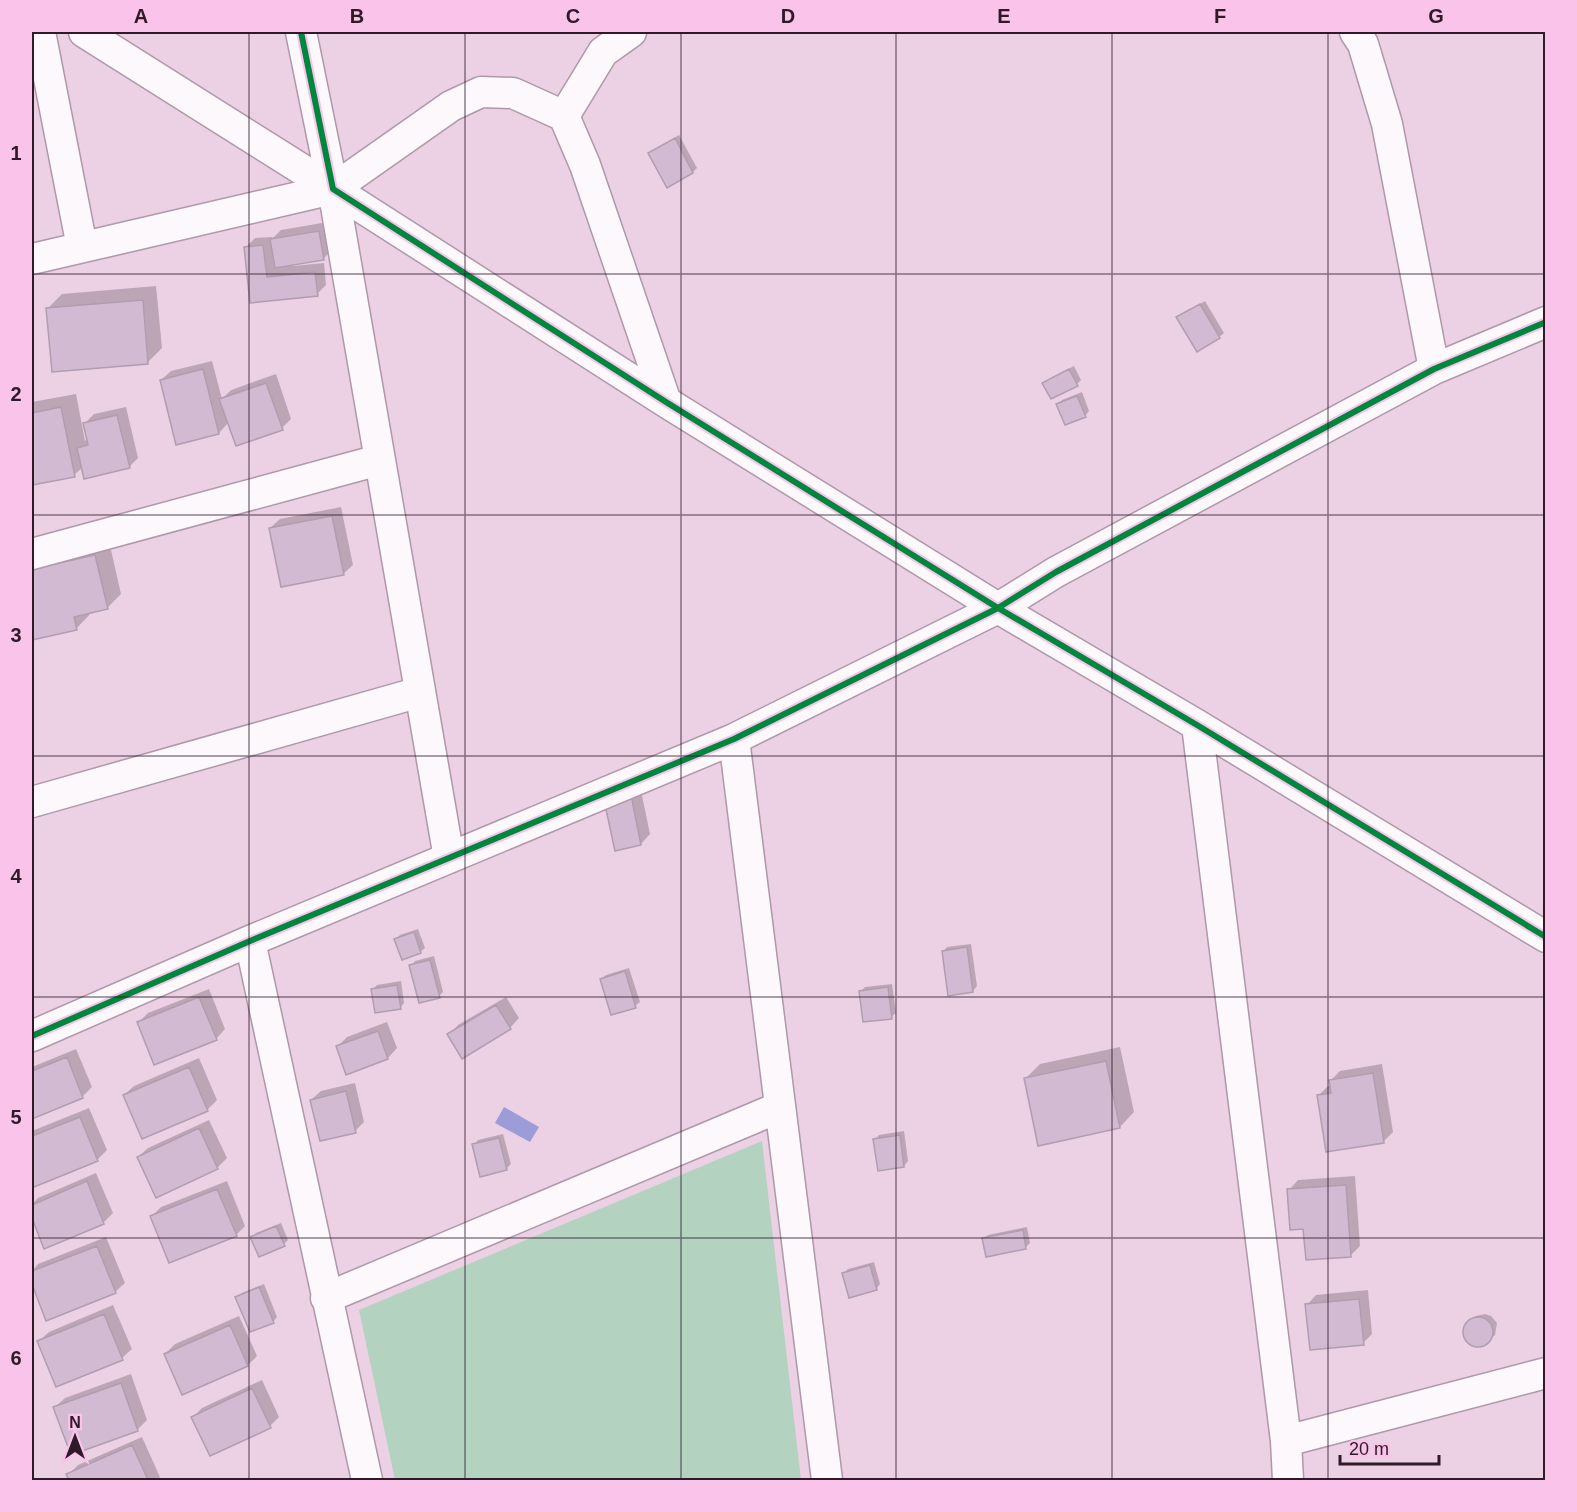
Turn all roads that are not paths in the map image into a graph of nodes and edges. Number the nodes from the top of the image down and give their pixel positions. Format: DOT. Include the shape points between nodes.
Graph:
graph roads {
  1 [pos="39,32"];
  2 [pos="84,32"];
  3 [pos="300,32"];
  4 [pos="631,32"];
  5 [pos="1355,32"];
  6 [pos="564,116"];
  7 [pos="333,189"];
  8 [pos="82,247"];
  9 [pos="32,259"];
  10 [pos="1545,322"];
  11 [pos="1434,369"];
  12 [pos="666,402"];
  13 [pos="379,460"];
  14 [pos="32,554"];
  15 [pos="998,608"];
  16 [pos="420,692"];
  17 [pos="1197,724"];
  18 [pos="734,739"];
  19 [pos="32,802"];
  20 [pos="449,858"];
  21 [pos="1545,937"];
  22 [pos="250,941"];
  23 [pos="32,1035"];
  24 [pos="780,1107"];
  25 [pos="326,1298"];
  26 [pos="1545,1373"];
  27 [pos="1286,1441"];
  28 [pos="367,1480"];
  29 [pos="827,1480"];
  30 [pos="1288,1480"];
  1 -- 8 [label="street"];
  2 -- 7 [label="street"];
  3 -- 7 [label="street"];
  4 -- 6 [label="street" via="603,52"];
  5 -- 11 [label="street" via="1363,44 1387,123"];
  6 -- 7 [label="street" via="513,93 481,92 451,106"];
  6 -- 12 [label="street" via="585,165"];
  7 -- 8 [label="street"];
  7 -- 12 [label="street"];
  7 -- 13 [label="street"];
  8 -- 9 [label="street"];
  10 -- 11 [label="street"];
  11 -- 15 [label="street" via="1056,572"];
  12 -- 15 [label="street"];
  13 -- 14 [label="street"];
  13 -- 16 [label="street"];
  15 -- 17 [label="street"];
  15 -- 18 [label="street"];
  16 -- 19 [label="street"];
  16 -- 20 [label="street"];
  17 -- 21 [label="street"];
  17 -- 27 [label="street"];
  18 -- 20 [label="street"];
  18 -- 24 [label="street"];
  20 -- 22 [label="street"];
  22 -- 23 [label="street"];
  22 -- 25 [label="street"];
  24 -- 25 [label="street"];
  24 -- 29 [label="street"];
  25 -- 28 [label="street"];
  26 -- 27 [label="street"];
  27 -- 30 [label="street"];
}
